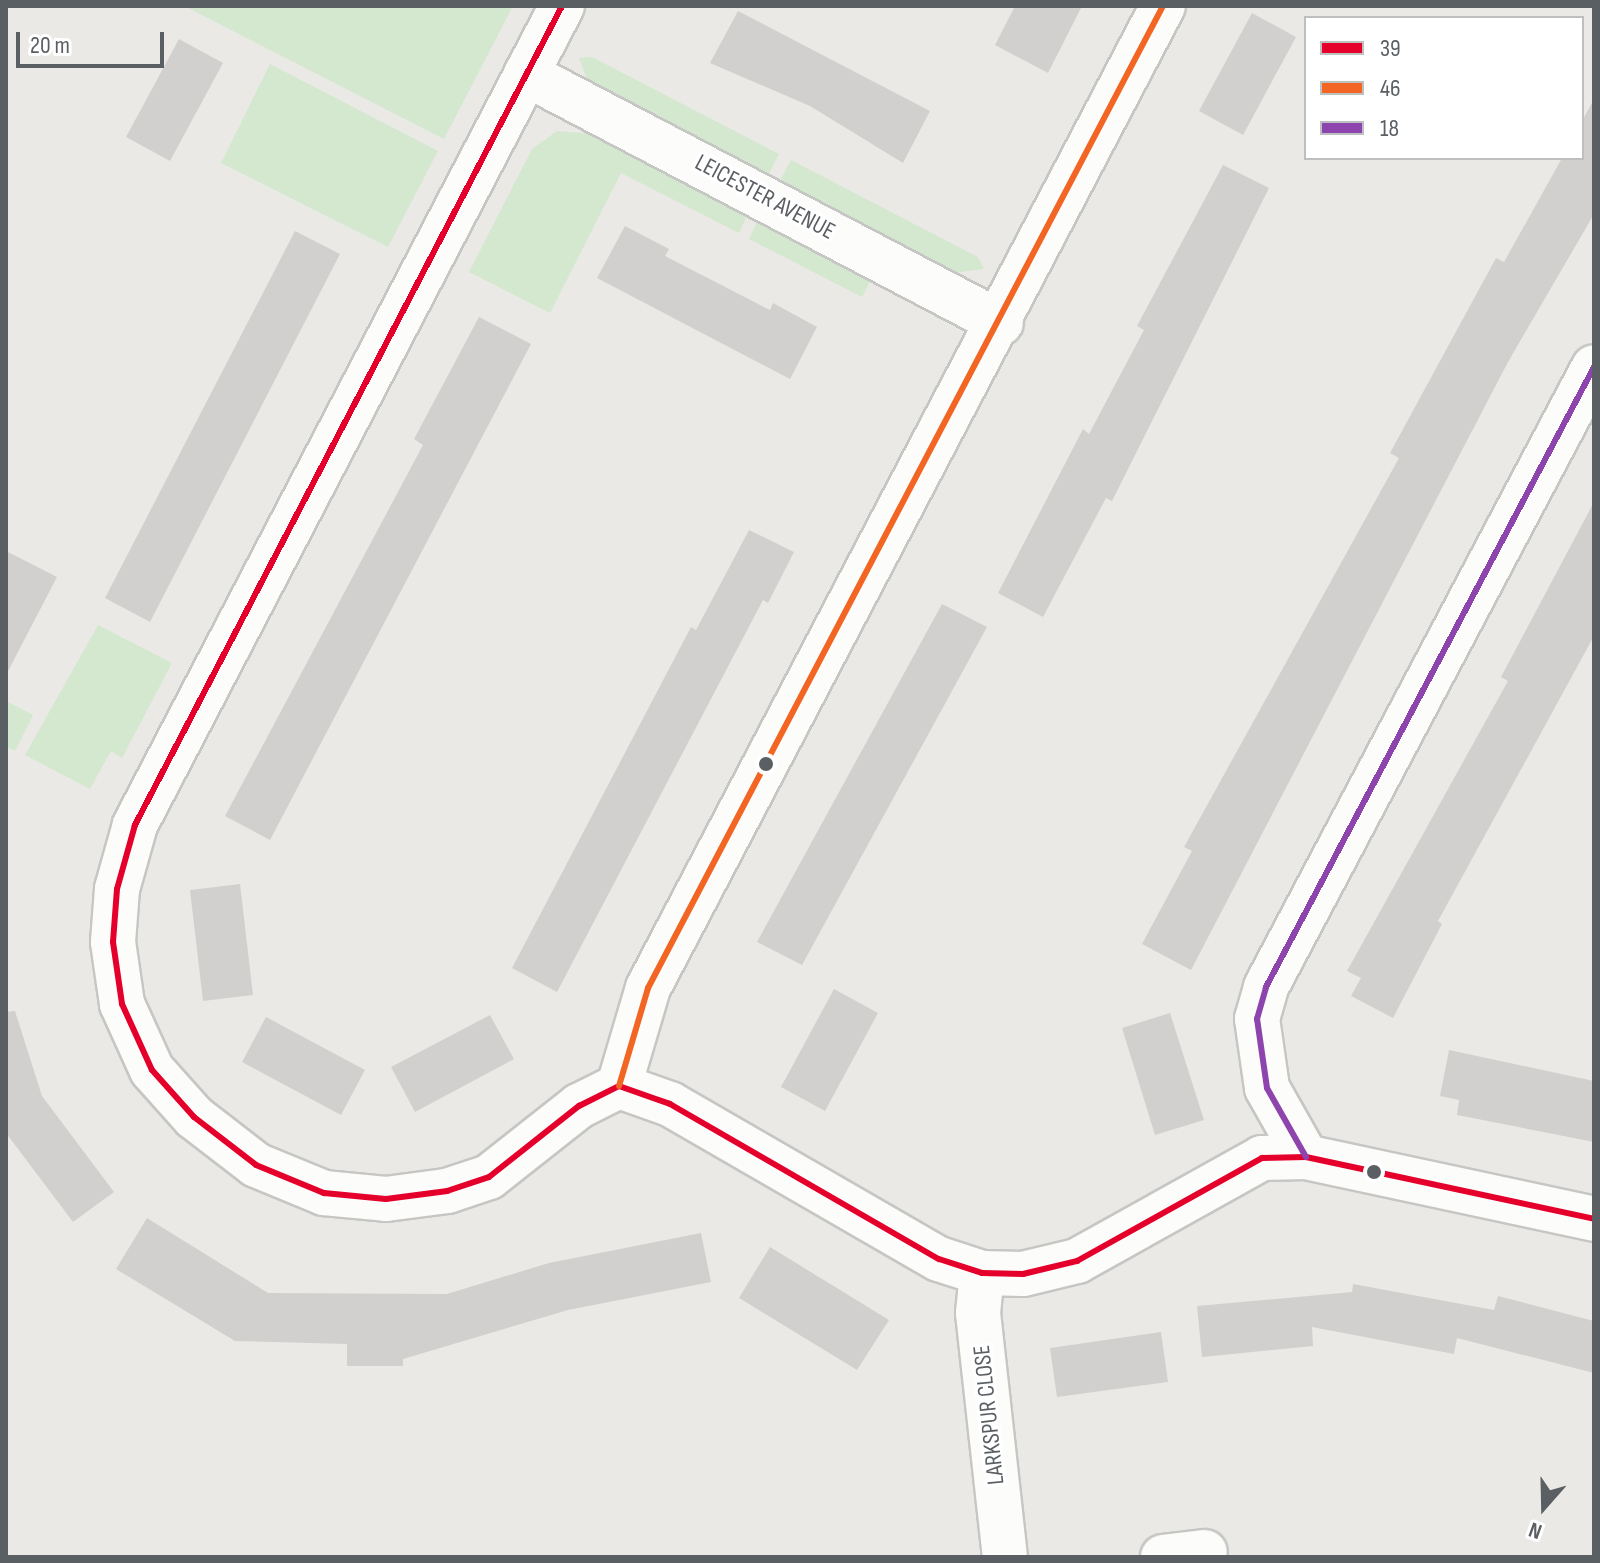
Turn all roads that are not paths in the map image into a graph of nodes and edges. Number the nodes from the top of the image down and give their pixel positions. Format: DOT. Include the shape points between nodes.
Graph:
graph roads {
  1 [pos="562,6"];
  2 [pos="1163,6"];
  3 [pos="526,74"];
  4 [pos="1001,323"];
  5 [pos="1594,367"];
  6 [pos="619,1086"];
  7 [pos="1306,1157"];
  8 [pos="1594,1219"];
  9 [pos="982,1273"];
  10 [pos="1005,1557"];
  1 -- 3 [label="street"];
  2 -- 4 [label="street"];
  3 -- 4 [label="street, LEICESTER AVENUE"];
  3 -- 6 [label="street" via="135,825 117,889 113,942 122,1004 152,1070 194,1117 256,1165 324,1193 386,1199 447,1191 489,1177 579,1106"];
  4 -- 6 [label="street" via="648,988"];
  5 -- 7 [label="street" via="1266,987 1257,1019 1265,1076"];
  6 -- 9 [label="street" via="670,1104 939,1259"];
  7 -- 8 [label="street"];
  7 -- 9 [label="street" via="1262,1158 1077,1261 1023,1274"];
  9 -- 10 [label="street, LARKSPUR CLOSE" via="978,1313"];
}
